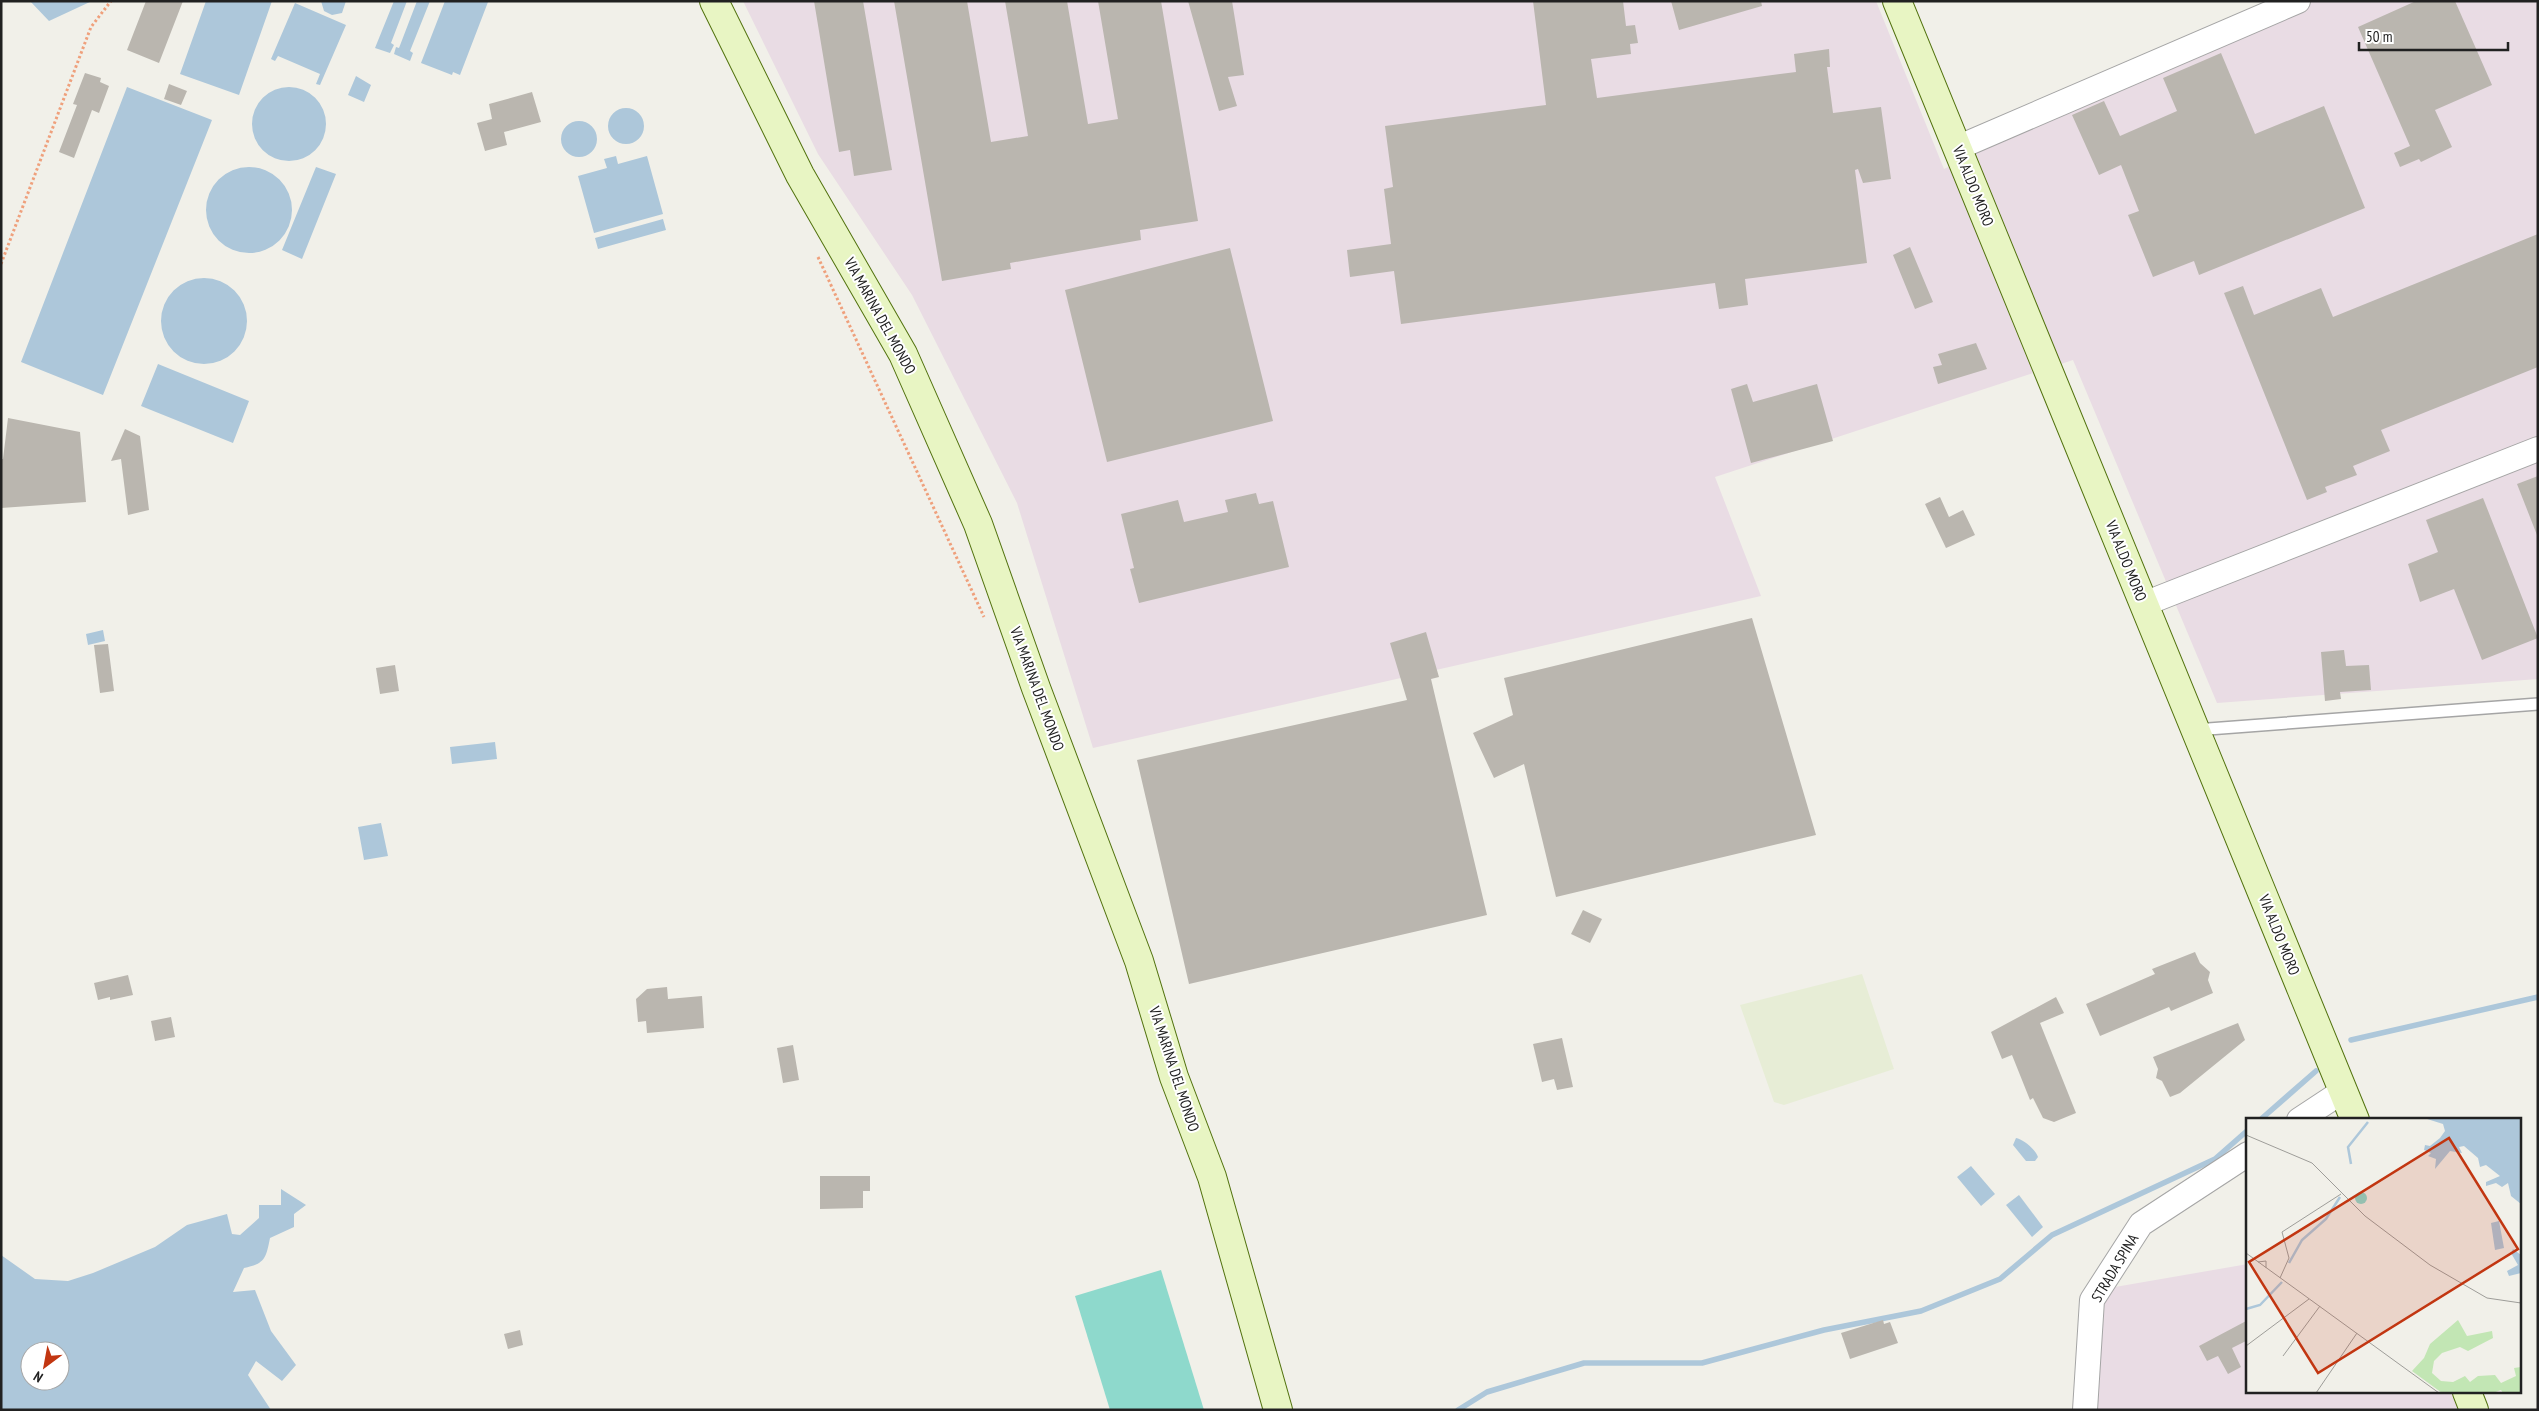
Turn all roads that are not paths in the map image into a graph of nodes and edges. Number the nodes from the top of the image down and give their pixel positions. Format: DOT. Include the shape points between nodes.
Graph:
graph roads {
  1 [pos="714,1"];
  2 [pos="1897,1"];
  3 [pos="2298,1"];
  4 [pos="1957,148"];
  5 [pos="2538,449"];
  6 [pos="2144,604"];
  7 [pos="2538,704"];
  8 [pos="2195,730"];
  9 [pos="2342,1091"];
  10 [pos="2302,1118"];
  11 [pos="2354,1118"];
  12 [pos="2246,1155"];
  13 [pos="2468,1394"];
  14 [pos="1278,1410"];
  15 [pos="2085,1410"];
  16 [pos="2474,1410"];
  1 -- 14 [label="street, VIA MARINA DEL MONDO" via="800,175 903,354 978,524 1139,961 1174,1077 1212,1177"];
  2 -- 4 [label="street, VIA ALDO MORO"];
  3 -- 4 [label="street"];
  4 -- 6 [label="street, VIA ALDO MORO"];
  5 -- 6 [label="street"];
  6 -- 8 [label="street, VIA ALDO MORO"];
  7 -- 8 [label="lane"];
  8 -- 9 [label="street, VIA ALDO MORO"];
  9 -- 10 [label="street"];
  9 -- 11 [label="street, VIA ALDO MORO"];
  12 -- 15 [label="street, STRADA SPINA" via="2141,1224 2092,1300"];
  13 -- 16 [label="street"];
}
